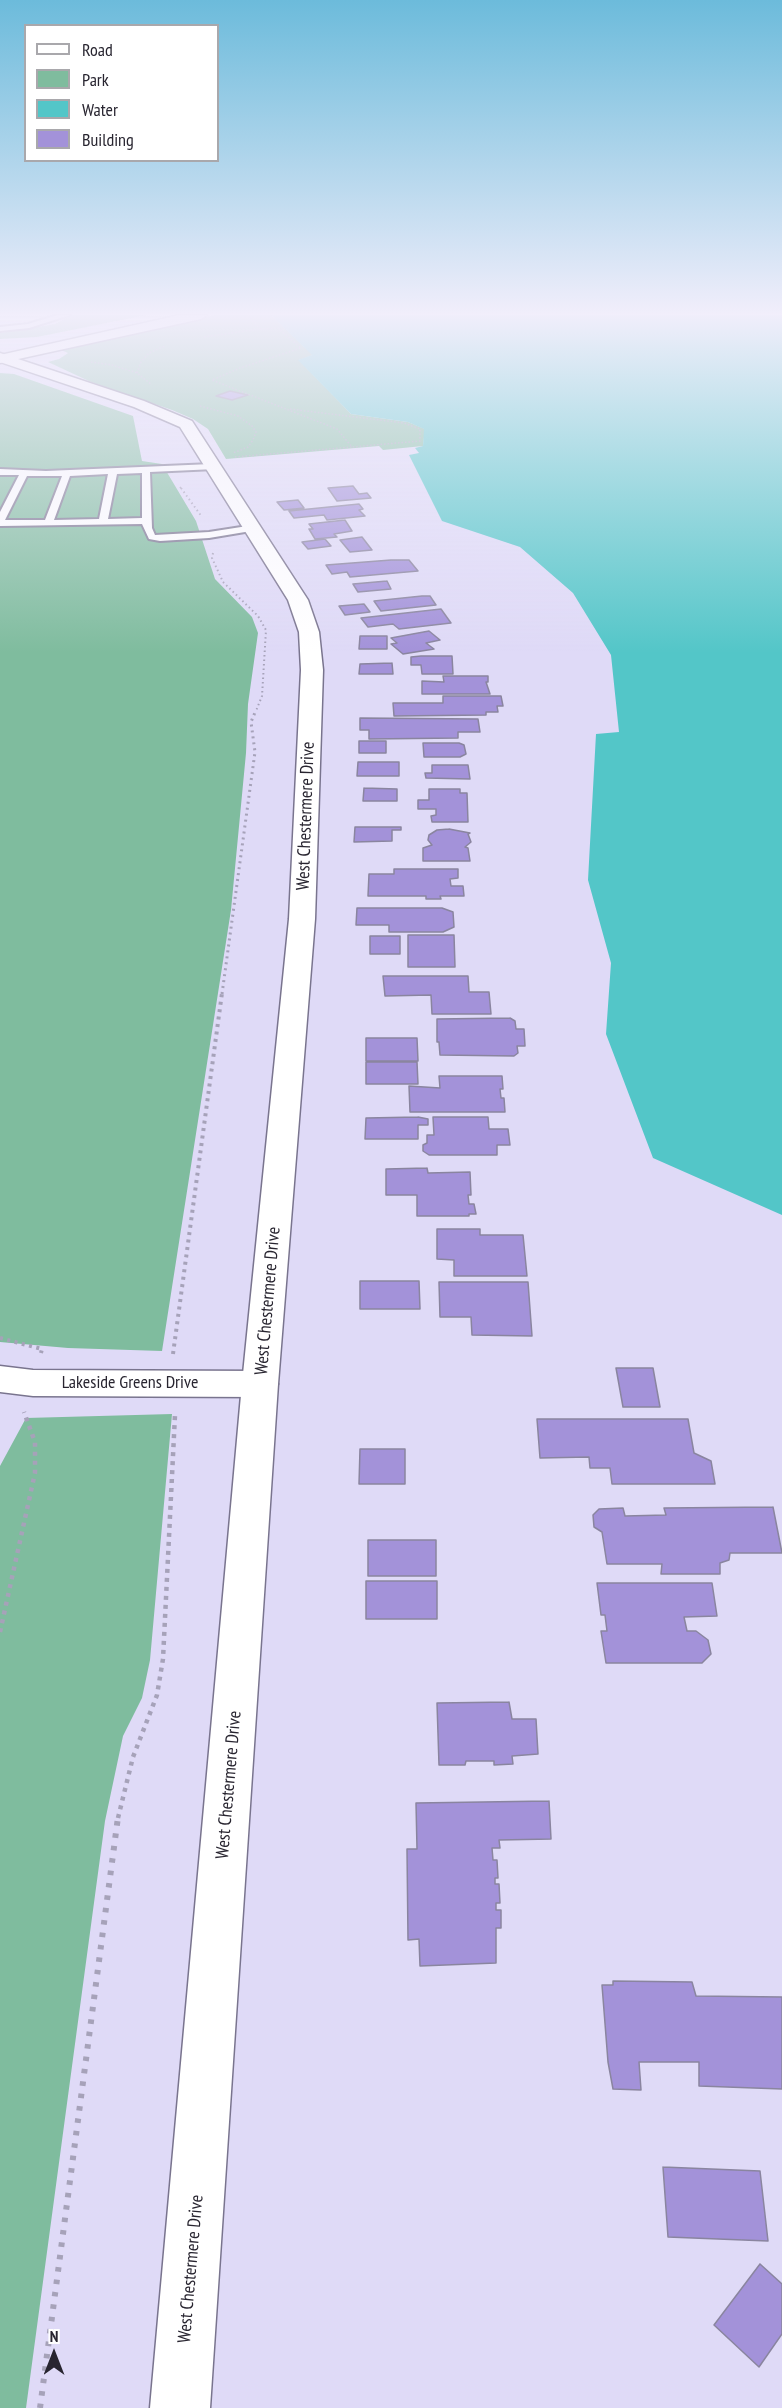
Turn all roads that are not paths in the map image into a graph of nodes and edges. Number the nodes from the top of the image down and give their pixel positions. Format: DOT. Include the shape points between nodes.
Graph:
graph roads {
  1 [pos="189,427"];
  2 [pos="223,462"];
  3 [pos="146,471"];
  4 [pos="0,472"];
  5 [pos="113,472"];
  6 [pos="24,473"];
  7 [pos="68,473"];
  8 [pos="103,521"];
  9 [pos="147,521"];
  10 [pos="0,522"];
  11 [pos="48,522"];
  12 [pos="254,528"];
  13 [pos="16,1381"];
  14 [pos="260,1384"];
  15 [pos="180,2408"];
  1 -- 2 [label="street, West Chestermere Drive"];
  2 -- 3 [label="lane"];
  2 -- 12 [label="street, West Chestermere Drive"];
  3 -- 5 [label="lane"];
  3 -- 9 [label="lane"];
  4 -- 6 [label="lane"];
  5 -- 7 [label="lane"];
  5 -- 8 [label="lane"];
  6 -- 7 [label="lane"];
  6 -- 10 [label="lane"];
  7 -- 11 [label="lane"];
  8 -- 9 [label="lane"];
  8 -- 11 [label="lane"];
  9 -- 12 [label="lane" via="152,537 160,538"];
  10 -- 11 [label="lane"];
  12 -- 14 [label="street, West Chestermere Drive" via="298,600 309,632 312,670 302,919"];
  13 -- 14 [label="street, Lakeside Greens Drive"];
  14 -- 15 [label="street, West Chestermere Drive"];
}
